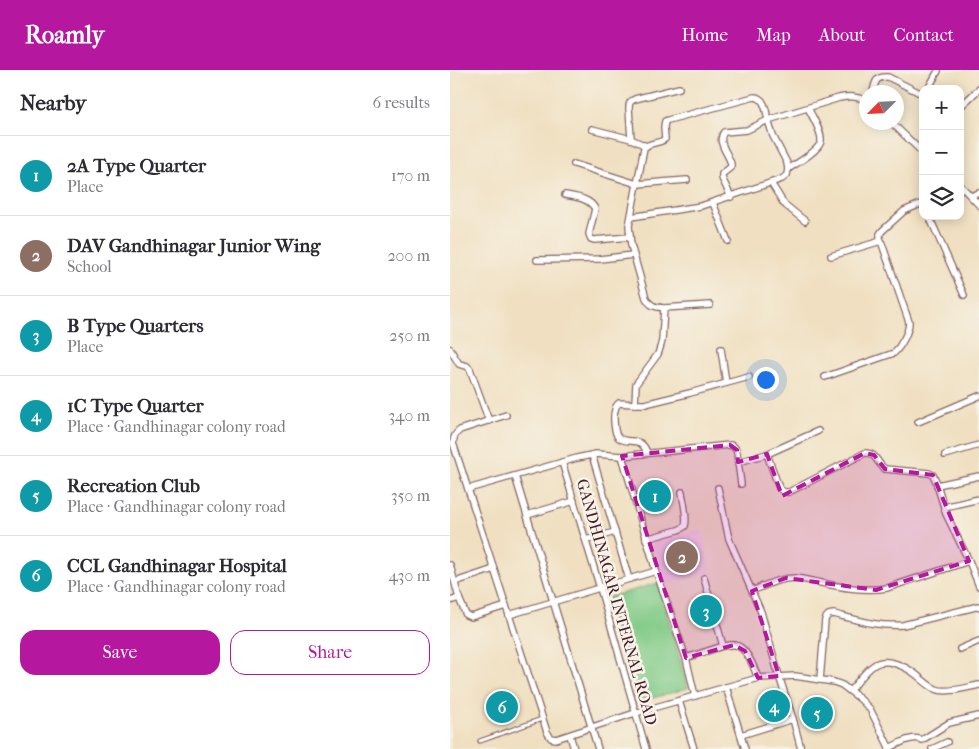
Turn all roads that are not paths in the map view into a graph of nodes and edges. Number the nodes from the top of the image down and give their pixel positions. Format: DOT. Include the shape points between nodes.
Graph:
graph roads {
  1 [pos="938,70"];
  2 [pos="875,85"];
  3 [pos="904,85"];
  4 [pos="904,85"];
  5 [pos="930,85"];
  6 [pos="679,88"];
  7 [pos="979,89"];
  8 [pos="919,92"];
  9 [pos="859,97"];
  10 [pos="964,103"];
  11 [pos="808,108"];
  12 [pos="768,120"];
  13 [pos="592,128"];
  14 [pos="899,130"];
  15 [pos="631,139"];
  16 [pos="646,146"];
  17 [pos="919,149"];
  18 [pos="574,164"];
  19 [pos="788,169"];
  20 [pos="687,180"];
  21 [pos="771,183"];
  22 [pos="637,184"];
  23 [pos="964,189"];
  24 [pos="979,193"];
  25 [pos="565,195"];
  26 [pos="971,196"];
  27 [pos="731,197"];
  28 [pos="713,203"];
  29 [pos="919,204"];
  30 [pos="979,205"];
  31 [pos="631,217"];
  32 [pos="931,220"];
  33 [pos="804,221"];
  34 [pos="630,237"];
  35 [pos="728,241"];
  36 [pos="881,241"];
  37 [pos="633,255"];
  38 [pos="831,256"];
  39 [pos="537,260"];
  40 [pos="964,295"];
  41 [pos="710,305"];
  42 [pos="664,308"];
  43 [pos="450,349"];
  44 [pos="721,349"];
  45 [pos="749,377"];
  46 [pos="825,377"];
  47 [pos="726,383"];
  48 [pos="979,396"];
  49 [pos="635,404"];
  50 [pos="506,415"];
  51 [pos="489,421"];
  52 [pos="918,422"];
  53 [pos="818,431"];
  54 [pos="979,445"];
  55 [pos="647,453"];
  56 [pos="766,454"];
  57 [pos="592,455"];
  58 [pos="945,455"];
  59 [pos="622,456"];
  60 [pos="562,462"];
  61 [pos="738,462"];
  62 [pos="515,476"];
  63 [pos="979,476"];
  64 [pos="741,484"];
  65 [pos="937,485"];
  66 [pos="718,488"];
  67 [pos="468,489"];
  68 [pos="682,492"];
  69 [pos="979,499"];
  70 [pos="574,501"];
  71 [pos="944,507"];
  72 [pos="527,515"];
  73 [pos="615,532"];
  74 [pos="646,539"];
  75 [pos="586,540"];
  76 [pos="969,561"];
  77 [pos="450,565"];
  78 [pos="494,569"];
  79 [pos="656,571"];
  80 [pos="704,578"];
  81 [pos="629,579"];
  82 [pos="455,582"];
  83 [pos="979,586"];
  84 [pos="600,588"];
  85 [pos="752,591"];
  86 [pos="460,598"];
  87 [pos="450,601"];
  88 [pos="554,601"];
  89 [pos="506,606"];
  90 [pos="979,606"];
  91 [pos="509,615"];
  92 [pos="979,641"];
  93 [pos="723,646"];
  94 [pos="960,648"];
  95 [pos="686,658"];
  96 [pos="779,676"];
  97 [pos="758,678"];
  98 [pos="820,680"];
  99 [pos="979,685"];
  100 [pos="726,687"];
  101 [pos="850,691"];
  102 [pos="695,696"];
  103 [pos="679,701"];
  104 [pos="635,713"];
  105 [pos="979,716"];
  106 [pos="543,719"];
  107 [pos="794,719"];
  108 [pos="591,728"];
  109 [pos="570,735"];
  110 [pos="741,735"];
  111 [pos="480,741"];
  112 [pos="947,742"];
  113 [pos="889,748"];
  114 [pos="574,749"];
  115 [pos="598,749"];
  116 [pos="646,749"];
  117 [pos="694,749"];
  118 [pos="745,749"];
  119 [pos="801,749"];
  120 [pos="932,749"];
  1 -- 5 [label="street"];
  2 -- 4 [label="street" via="878,79 888,77"];
  3 -- 8 [label="street"];
  6 -- 15 [label="street" via="631,101"];
  7 -- 10 [label="street"];
  9 -- 11 [label="street" via="839,98"];
  11 -- 12 [label="street"];
  11 -- 19 [label="street" via="822,139 816,149"];
  12 -- 16 [label="street" via="762,99 754,97 665,121 665,139"];
  12 -- 19 [label="street"];
  12 -- 27 [label="street" via="747,130 724,132 721,137 731,164 722,178"];
  13 -- 15 [label="street"];
  14 -- 17 [label="street"];
  15 -- 16 [label="street"];
  16 -- 22 [label="street"];
  18 -- 22 [label="street"];
  19 -- 21 [label="street" via="787,175"];
  20 -- 22 [label="street"];
  21 -- 27 [label="street"];
  21 -- 33 [label="street" via="784,204"];
  22 -- 31 [label="street"];
  23 -- 26 [label="street"];
  24 -- 26 [label="street"];
  25 -- 34 [label="street" via="593,205 591,239"];
  26 -- 30 [label="street"];
  27 -- 28 [label="street"];
  28 -- 31 [label="street"];
  28 -- 35 [label="street"];
  29 -- 36 [label="street" via="900,214 882,231"];
  31 -- 34 [label="street"];
  32 -- 40 [label="street"];
  34 -- 37 [label="street"];
  36 -- 38 [label="street"];
  36 -- 46 [label="street" via="908,319 908,330 894,353"];
  37 -- 39 [label="street"];
  37 -- 42 [label="street" via="648,303"];
  41 -- 42 [label="street"];
  42 -- 49 [label="street" via="660,348 636,384"];
  43 -- 51 [label="street" via="458,364 470,370"];
  44 -- 47 [label="street"];
  45 -- 47 [label="street"];
  47 -- 49 [label="street"];
  48 -- 52 [label="street"];
  49 -- 55 [label="street" via="619,403 616,406 615,432 622,439 640,442"];
  50 -- 51 [label="street"];
  51 -- 67 [label="street" via="460,430 454,438"];
  53 -- 56 [label="street"];
  54 -- 58 [label="street"];
  55 -- 59 [label="street"];
  55 -- 61 [label="street" via="730,445 737,450"];
  56 -- 61 [label="street"];
  56 -- 65 [label="street" via="779,488 784,492 865,453 874,456 885,469 929,473"];
  57 -- 59 [label="street"];
  57 -- 60 [label="street"];
  57 -- 73 [label="street"];
  59 -- 74 [label="street"];
  60 -- 62 [label="street"];
  60 -- 70 [label="street, GANDHINAGAR INTERNAL ROAD"];
  61 -- 64 [label="street"];
  62 -- 67 [label="street"];
  62 -- 72 [label="street"];
  63 -- 65 [label="street"];
  65 -- 71 [label="street"];
  66 -- 85 [label="street" via="729,539"];
  67 -- 78 [label="street"];
  68 -- 74 [label="street" via="686,519 683,528"];
  69 -- 71 [label="street"];
  70 -- 72 [label="street"];
  70 -- 75 [label="street, GANDHINAGAR INTERNAL ROAD"];
  71 -- 76 [label="street"];
  72 -- 88 [label="street"];
  73 -- 75 [label="street"];
  73 -- 81 [label="street"];
  74 -- 79 [label="street"];
  75 -- 84 [label="street, GANDHINAGAR INTERNAL ROAD"];
  76 -- 83 [label="street"];
  76 -- 85 [label="street" via="876,590 786,578"];
  77 -- 82 [label="street"];
  78 -- 82 [label="street"];
  78 -- 89 [label="street"];
  79 -- 81 [label="street"];
  79 -- 95 [label="street"];
  80 -- 93 [label="street"];
  81 -- 84 [label="street"];
  82 -- 86 [label="street"];
  84 -- 88 [label="street"];
  84 -- 104 [label="street, GANDHINAGAR INTERNAL ROAD"];
  85 -- 96 [label="street"];
  86 -- 87 [label="street"];
  86 -- 89 [label="street" via="466,615 471,617"];
  88 -- 91 [label="street"];
  88 -- 108 [label="street"];
  89 -- 91 [label="street"];
  90 -- 98 [label="street" via="893,626 830,614 826,620"];
  91 -- 106 [label="street"];
  92 -- 94 [label="street"];
  93 -- 95 [label="street"];
  93 -- 97 [label="street" via="734,645 745,651"];
  95 -- 102 [label="street"];
  96 -- 97 [label="street"];
  96 -- 98 [label="street"];
  96 -- 107 [label="street"];
  97 -- 100 [label="street"];
  98 -- 101 [label="street" via="834,682"];
  99 -- 101 [label="street" via="937,690 905,667 884,662 873,666"];
  100 -- 102 [label="street"];
  100 -- 110 [label="street"];
  101 -- 113 [label="street" via="870,710"];
  102 -- 103 [label="street"];
  103 -- 104 [label="street"];
  103 -- 117 [label="street"];
  104 -- 108 [label="street"];
  104 -- 116 [label="street, GANDHINAGAR INTERNAL ROAD"];
  105 -- 113 [label="street" via="954,721 922,740 913,738"];
  106 -- 109 [label="street" via="551,738"];
  106 -- 111 [label="lane"];
  107 -- 110 [label="street"];
  107 -- 119 [label="street"];
  108 -- 109 [label="street"];
  108 -- 115 [label="street"];
  109 -- 114 [label="street"];
  110 -- 118 [label="street"];
  112 -- 120 [label="street"];
}
